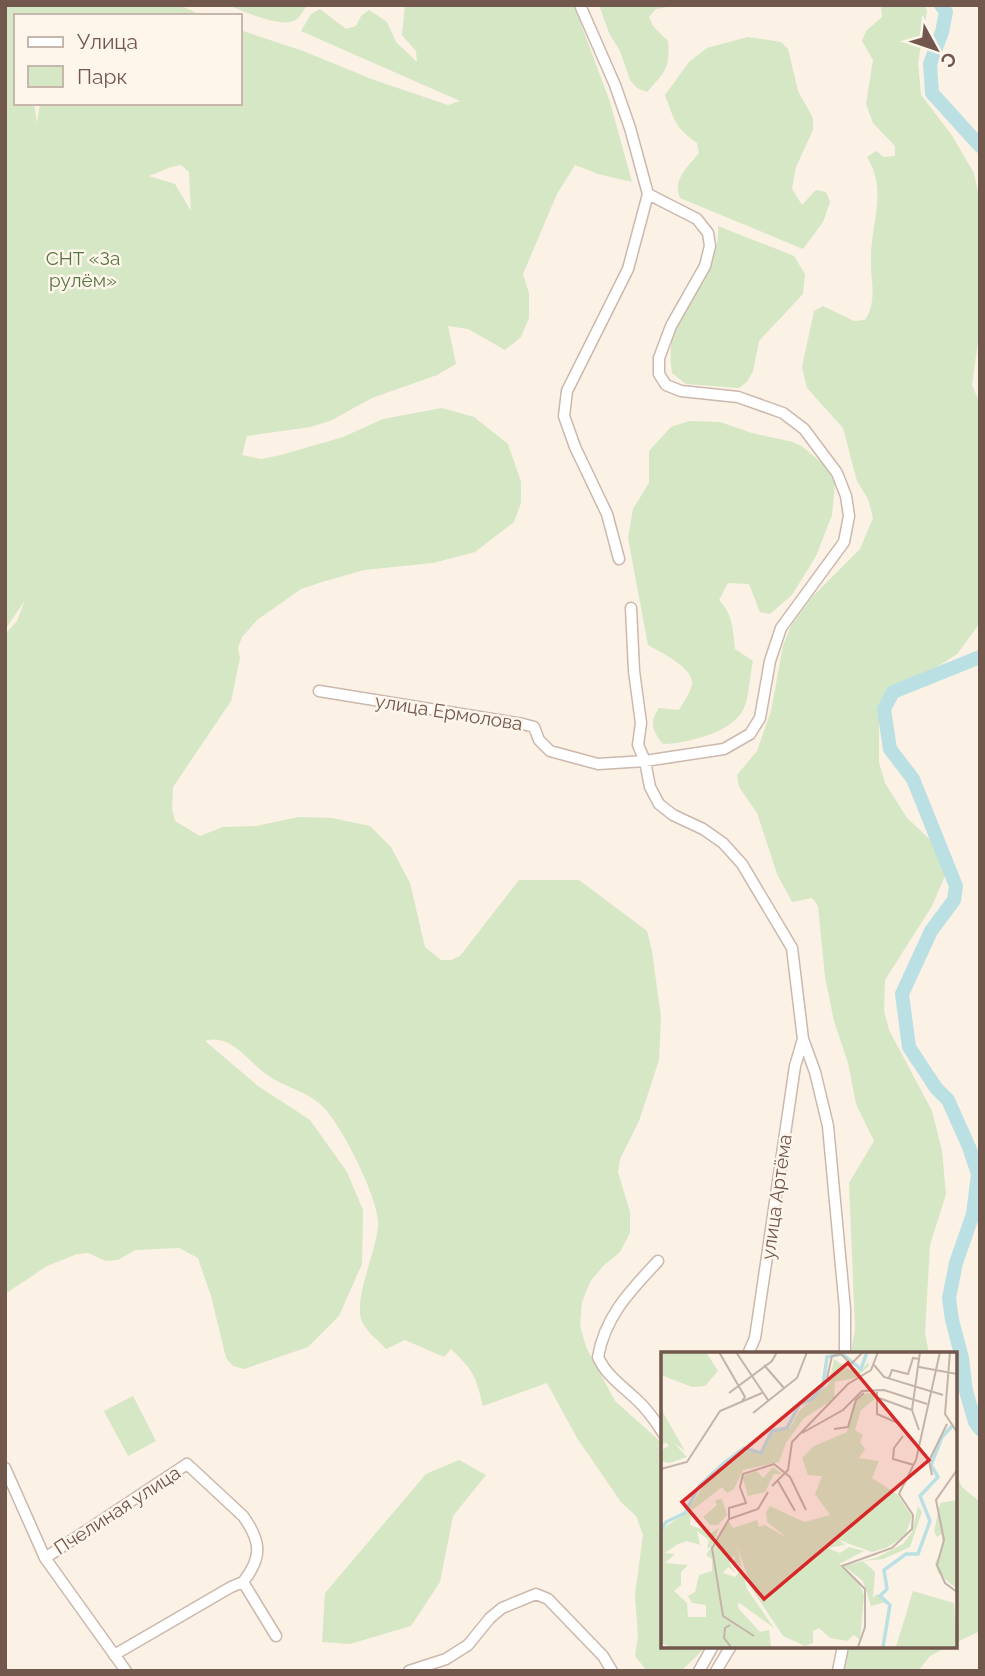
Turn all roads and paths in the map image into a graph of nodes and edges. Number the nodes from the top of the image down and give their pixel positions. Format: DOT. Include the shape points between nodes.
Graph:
graph roads {
  1 [pos="580,5"];
  2 [pos="648,194"];
  3 [pos="619,559"];
  4 [pos="631,608"];
  5 [pos="319,691"];
  6 [pos="645,761"];
  7 [pos="803,1039"];
  8 [pos="658,1261"];
  9 [pos="749,1352"];
  10 [pos="845,1352"];
  11 [pos="661,1430"];
  12 [pos="5,1468"];
  13 [pos="45,1558"];
  14 [pos="243,1582"];
  15 [pos="276,1636"];
  16 [pos="712,1648"];
  17 [pos="730,1648"];
  18 [pos="844,1648"];
  19 [pos="114,1655"];
  20 [pos="126,1671"];
  21 [pos="408,1671"];
  22 [pos="612,1671"];
  23 [pos="699,1671"];
  24 [pos="716,1671"];
  25 [pos="838,1671"];
  1 -- 2 [label="street" via="627,117"];
  2 -- 3 [label="street" via="628,269 570,383 565,416 607,514"];
  2 -- 6 [label="street, улица Ермолова" via="697,219 708,233 710,246 705,266 671,327 659,358 659,374 666,385 681,391 738,397 783,413 804,429 837,473 849,516 845,542 781,628 770,661 761,718 750,734 724,749"];
  4 -- 6 [label="street" via="638,745"];
  5 -- 6 [label="street, улица Ермолова" via="523,724 534,727 550,751 598,764"];
  6 -- 7 [label="street" via="659,804 703,829 742,864 792,948"];
  7 -- 9 [label="street, улица Артёма" via="795,1066 755,1338"];
  7 -- 10 [label="street" via="828,1126"];
  8 -- 11 [label="street" via="608,1322 598,1357 603,1369"];
  12 -- 13 [label="street"];
  13 -- 14 [label="street, Пчелиная улица" via="187,1464 250,1526 258,1557"];
  13 -- 19 [label="street"];
  14 -- 15 [label="street"];
  14 -- 19 [label="street"];
  16 -- 23 [label="street"];
  17 -- 24 [label="street"];
  18 -- 25 [label="street"];
  19 -- 20 [label="street"];
  21 -- 22 [label="street" via="446,1659 468,1645 502,1608 536,1594 548,1599"];
}
